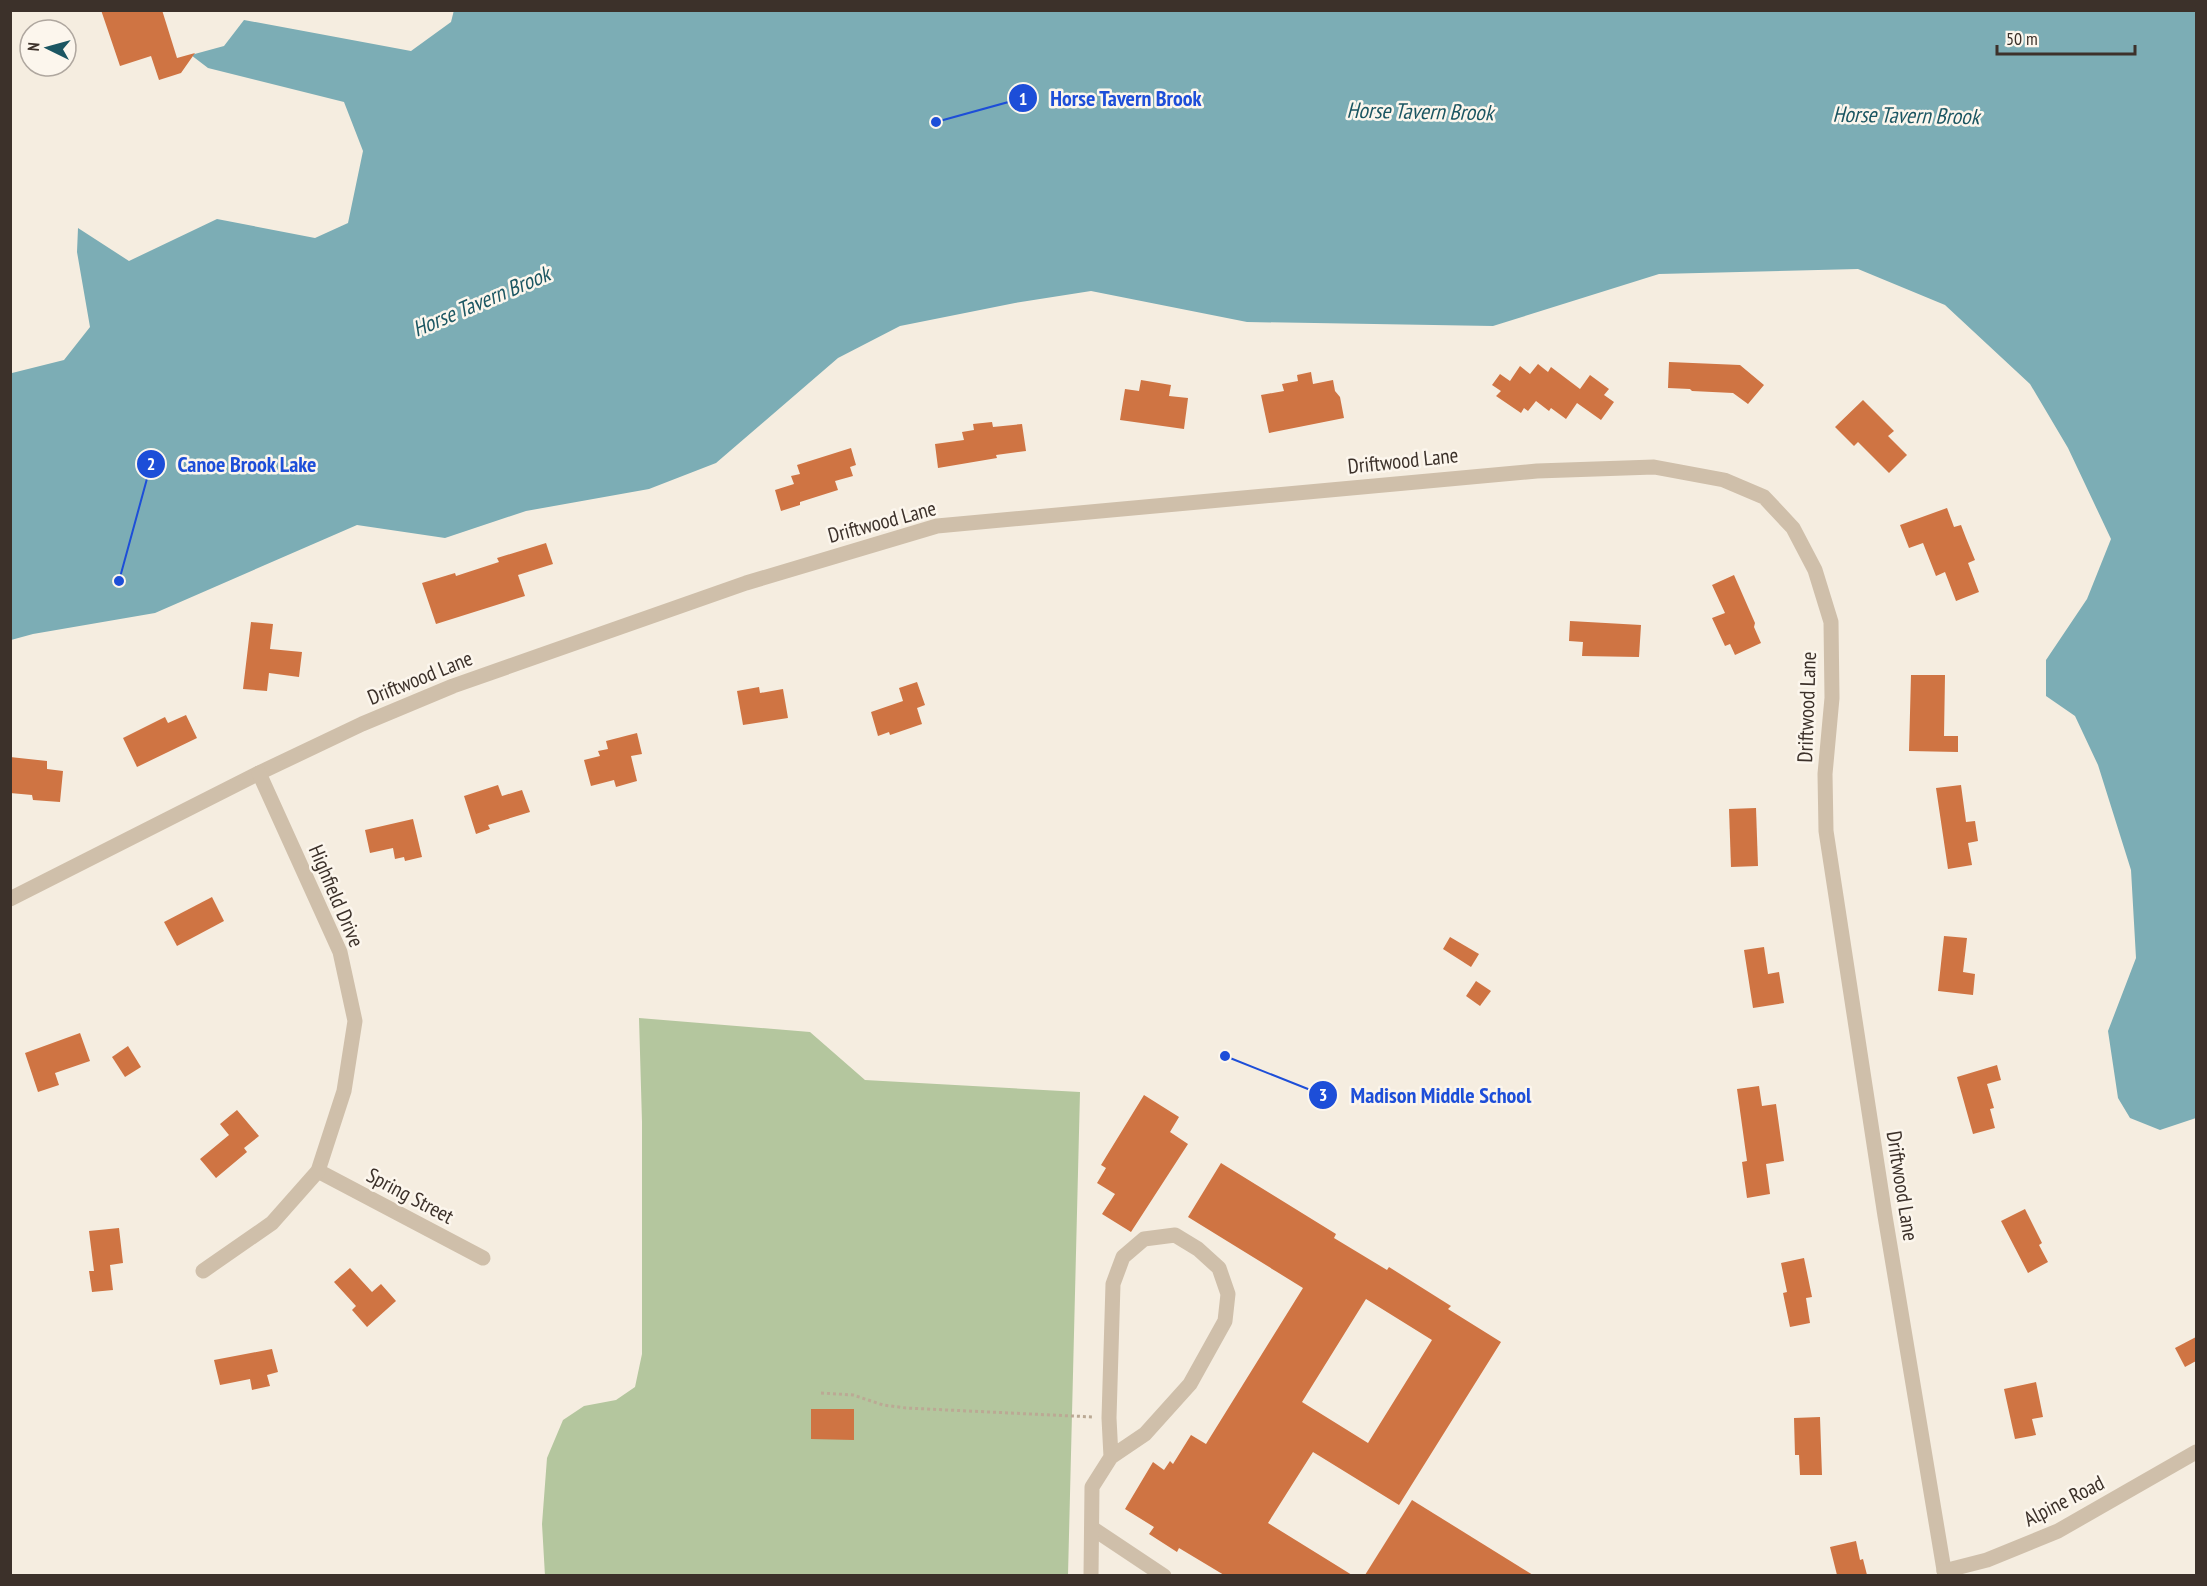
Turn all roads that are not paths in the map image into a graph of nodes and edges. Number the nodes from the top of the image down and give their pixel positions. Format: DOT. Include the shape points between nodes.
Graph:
graph roads {
  1 [pos="259,773"];
  2 [pos="10,899"];
  3 [pos="318,1171"];
  4 [pos="483,1258"];
  5 [pos="203,1271"];
  6 [pos="2196,1452"];
  7 [pos="1112,1457"];
  8 [pos="1092,1528"];
  9 [pos="1944,1573"];
  10 [pos="1091,1575"];
  11 [pos="1164,1575"];
  1 -- 2 [label="street, Driftwood Lane"];
  1 -- 3 [label="street, Highfield Drive" via="340,952 355,1021 344,1091"];
  1 -- 9 [label="street, Driftwood Lane" via="453,686 746,582 937,526 1443,478 1592,469 1654,467 1724,480 1764,497 1794,528 1815,570 1831,622 1826,831"];
  3 -- 4 [label="street, Spring Street"];
  3 -- 5 [label="street, Highfield Drive" via="272,1222"];
  6 -- 9 [label="street, Alpine Road" via="2058,1531"];
  7 -- 7 [label="street" via="1145,1434 1190,1384 1225,1321 1228,1294 1219,1268 1175,1235 1144,1239 1123,1257 1113,1284 1109,1418"];
  7 -- 8 [label="street" via="1092,1487"];
  8 -- 10 [label="street"];
  8 -- 11 [label="street"];
}
